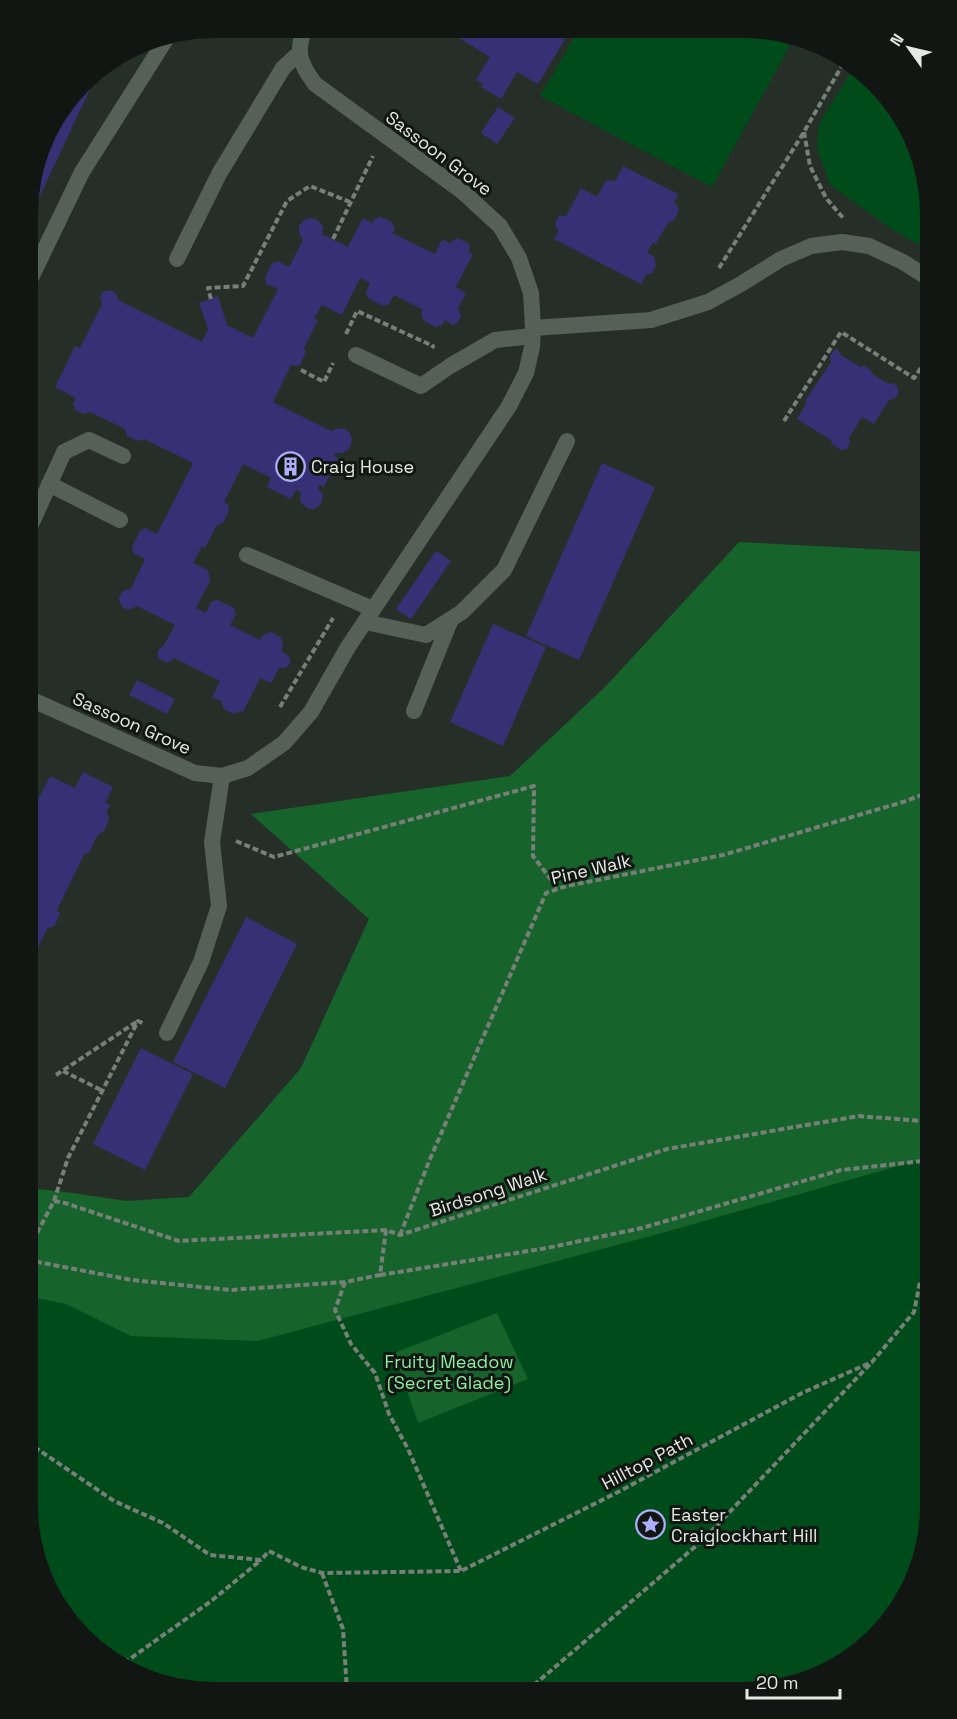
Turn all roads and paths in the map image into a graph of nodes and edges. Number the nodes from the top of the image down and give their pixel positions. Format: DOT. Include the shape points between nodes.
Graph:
graph roads {
  1 [pos="302,38"];
  2 [pos="162,46"];
  3 [pos="298,54"];
  4 [pos="841,67"];
  5 [pos="804,132"];
  6 [pos="383,134"];
  7 [pos="350,202"];
  8 [pos="333,239"];
  9 [pos="869,246"];
  10 [pos="177,259"];
  11 [pos="38,263"];
  12 [pos="920,273"];
  13 [pos="211,299"];
  14 [pos="708,302"];
  15 [pos="533,332"];
  16 [pos="356,355"];
  17 [pos="920,370"];
  18 [pos="784,421"];
  19 [pos="567,441"];
  20 [pos="123,456"];
  21 [pos="49,484"];
  22 [pos="38,509"];
  23 [pos="120,520"];
  24 [pos="247,555"];
  25 [pos="369,616"];
  26 [pos="451,619"];
  27 [pos="322,637"];
  28 [pos="38,702"];
  29 [pos="279,710"];
  30 [pos="414,711"];
  31 [pos="222,776"];
  32 [pos="920,796"];
  33 [pos="255,848"];
  34 [pos="558,889"];
  35 [pos="138,1021"];
  36 [pos="167,1033"];
  37 [pos="63,1071"];
  38 [pos="56,1075"];
  39 [pos="103,1091"];
  40 [pos="919,1122"];
  41 [pos="919,1161"];
  42 [pos="54,1201"];
  43 [pos="386,1230"];
  44 [pos="38,1233"];
  45 [pos="400,1235"];
  46 [pos="38,1261"];
  47 [pos="380,1275"];
  48 [pos="345,1282"];
  49 [pos="919,1286"];
  50 [pos="872,1362"];
  51 [pos="38,1449"];
  52 [pos="261,1560"];
  53 [pos="461,1571"];
  54 [pos="322,1573"];
  55 [pos="128,1659"];
  56 [pos="346,1682"];
  57 [pos="537,1682"];
  1 -- 3 [label="street"];
  2 -- 11 [label="street" via="82,172"];
  3 -- 6 [label="street, Sassoon Grove" via="315,84"];
  3 -- 10 [label="street" via="283,68 219,174"];
  4 -- 5 [label="path"];
  5 -- 9 [label="path" via="810,166 826,198"];
  5 -- 14 [label="path" via="711,281"];
  6 -- 7 [label="path"];
  6 -- 15 [label="street, Sassoon Grove" via="463,192 500,226 519,258 531,293"];
  7 -- 8 [label="path"];
  7 -- 13 [label="path" via="310,186 287,201 243,286 208,288"];
  9 -- 12 [label="street"];
  9 -- 14 [label="street" via="811,246 780,259"];
  14 -- 15 [label="street" via="651,320"];
  15 -- 16 [label="street" via="495,339 421,386"];
  15 -- 25 [label="street, Sassoon Grove" via="526,373 509,406"];
  17 -- 18 [label="path" via="914,378 841,332"];
  19 -- 26 [label="street" via="504,570"];
  20 -- 21 [label="street" via="89,440 64,452"];
  21 -- 22 [label="street"];
  21 -- 23 [label="street"];
  24 -- 25 [label="street"];
  25 -- 26 [label="street" via="426,635"];
  25 -- 31 [label="street, Sassoon Grove" via="311,712 284,743 248,768"];
  26 -- 30 [label="street"];
  27 -- 29 [label="path"];
  28 -- 31 [label="street, Sassoon Grove" via="195,773"];
  31 -- 36 [label="street" via="212,842 219,906 201,962"];
  32 -- 34 [label="path, Pine Walk" via="723,855"];
  33 -- 34 [label="path" via="274,857 534,786 533,856"];
  34 -- 45 [label="path, Pine Walk" via="546,893"];
  35 -- 36 [label="path"];
  35 -- 37 [label="path"];
  35 -- 39 [label="path"];
  37 -- 38 [label="path"];
  37 -- 39 [label="path"];
  39 -- 42 [label="path" via="68,1158"];
  40 -- 45 [label="path, Birdsong Walk" via="859,1116 667,1149"];
  41 -- 47 [label="path" via="841,1170 642,1228"];
  42 -- 43 [label="path" via="179,1241"];
  42 -- 44 [label="path"];
  43 -- 45 [label="path"];
  43 -- 47 [label="path"];
  46 -- 48 [label="path" via="132,1280 230,1290"];
  47 -- 48 [label="path"];
  48 -- 53 [label="path" via="335,1310 351,1344 375,1373 389,1414"];
  49 -- 50 [label="path, Hilltop Path" via="914,1312"];
  50 -- 53 [label="path, Hilltop Path" via="802,1394"];
  50 -- 57 [label="path" via="703,1540"];
  51 -- 52 [label="path" via="114,1501 162,1523 210,1555"];
  52 -- 54 [label="path, Hilltop Path" via="269,1551"];
  52 -- 55 [label="path" via="210,1602"];
  53 -- 54 [label="path, Hilltop Path"];
  54 -- 56 [label="path" via="343,1629"];
}
